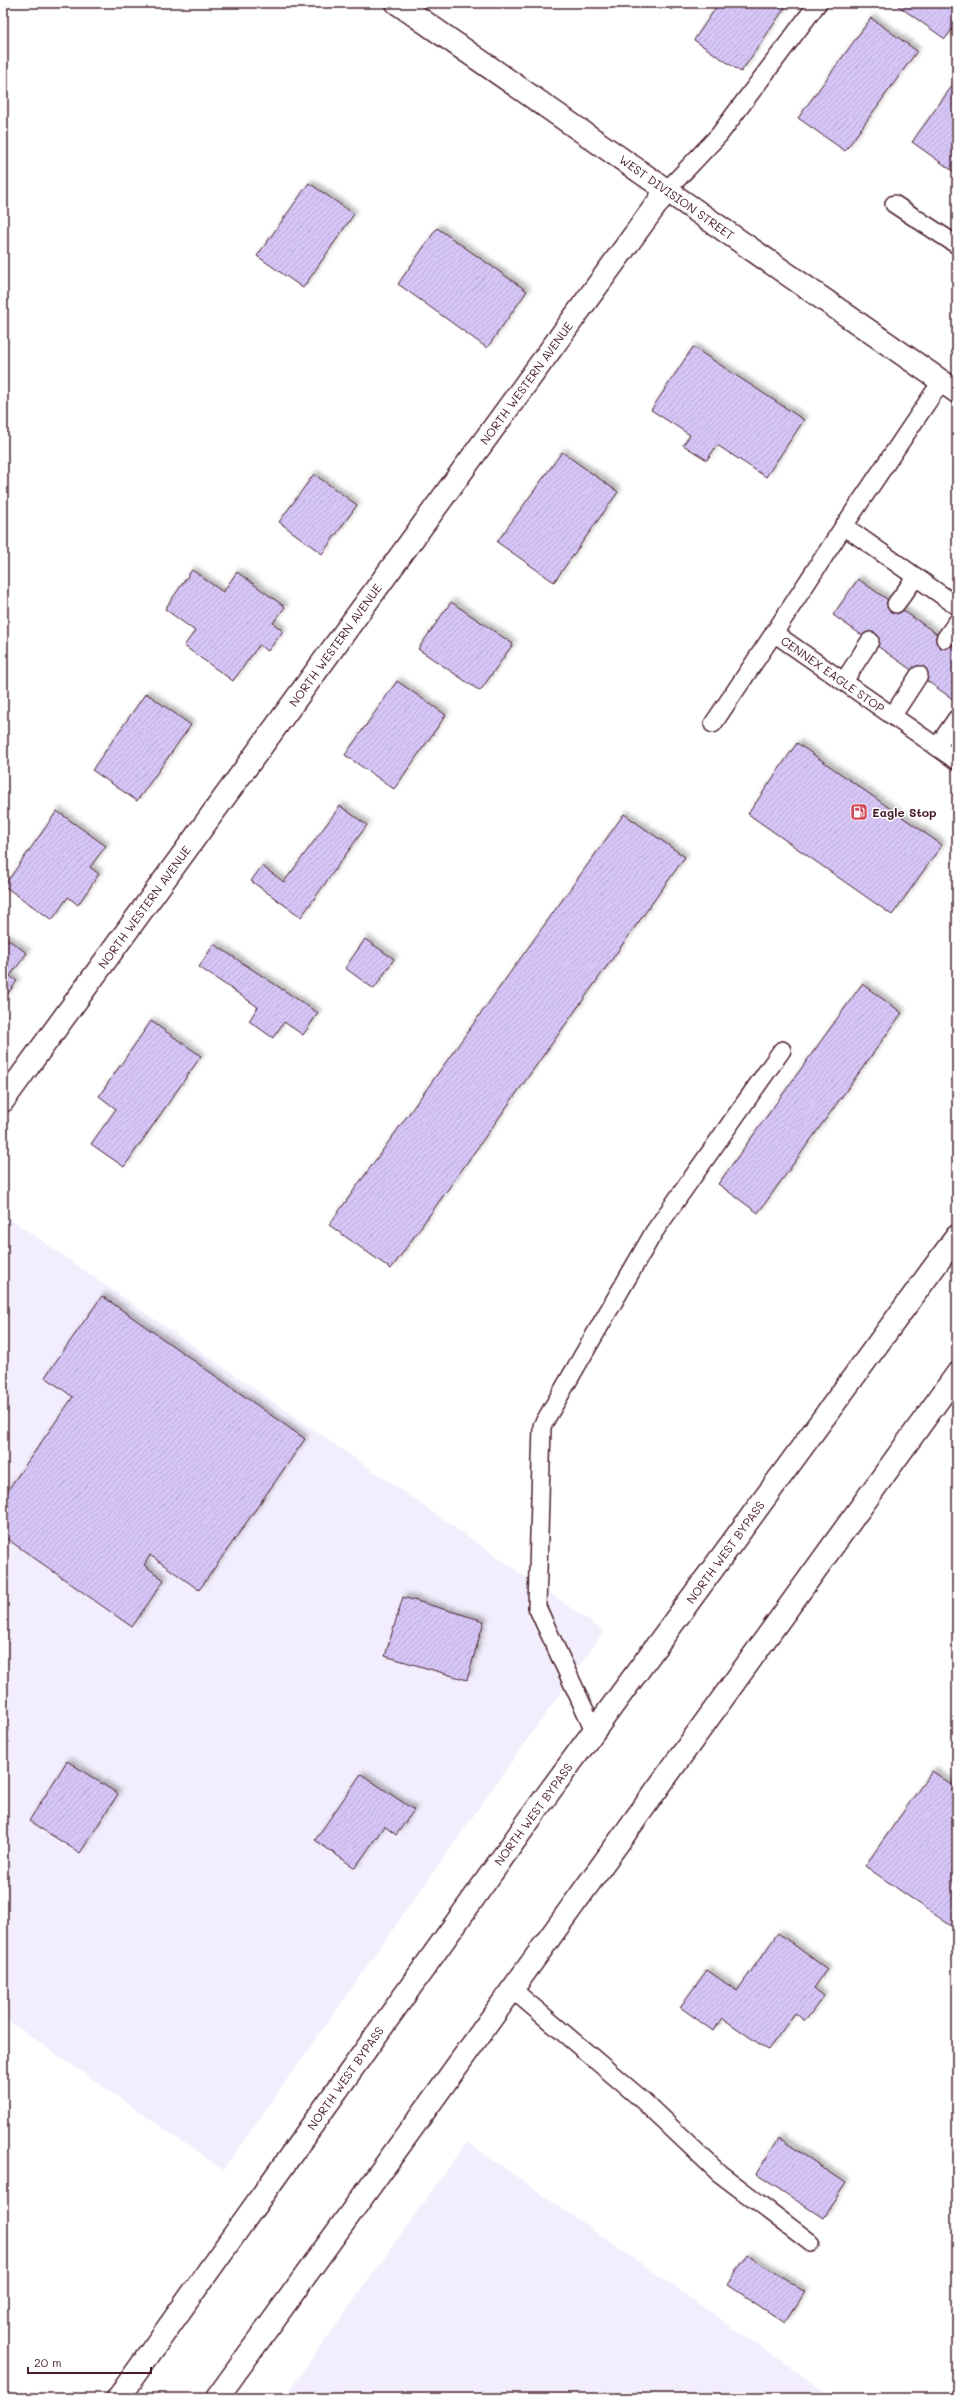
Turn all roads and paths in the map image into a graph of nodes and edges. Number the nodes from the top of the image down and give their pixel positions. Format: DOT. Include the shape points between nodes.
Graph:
graph roads {
  1 [pos="397,3"];
  2 [pos="818,3"];
  3 [pos="667,190"];
  4 [pos="894,204"];
  5 [pos="957,245"];
  6 [pos="949,387"];
  7 [pos="844,526"];
  8 [pos="916,577"];
  9 [pos="896,604"];
  10 [pos="957,606"];
  11 [pos="957,622"];
  12 [pos="774,633"];
  13 [pos="946,639"];
  14 [pos="870,641"];
  15 [pos="919,675"];
  16 [pos="844,681"];
  17 [pos="893,715"];
  18 [pos="957,718"];
  19 [pos="714,724"];
  20 [pos="937,746"];
  21 [pos="957,761"];
  22 [pos="782,1050"];
  23 [pos="3,1101"];
  24 [pos="957,1236"];
  25 [pos="957,1374"];
  26 [pos="594,1730"];
  27 [pos="512,1989"];
  28 [pos="811,2243"];
  29 [pos="118,2398"];
  30 [pos="217,2398"];
  1 -- 3 [label="main road, WEST DIVISION STREET"];
  2 -- 3 [label="lane" via="719,135"];
  3 -- 6 [label="main road, WEST DIVISION STREET"];
  3 -- 23 [label="main road, NORTH WESTERN AVENUE"];
  4 -- 5 [label="lane"];
  6 -- 7 [label="lane, CENNEX EAGLE STOP"];
  7 -- 8 [label="lane"];
  7 -- 12 [label="lane, CENNEX EAGLE STOP"];
  8 -- 9 [label="lane"];
  8 -- 10 [label="lane"];
  11 -- 13 [label="lane"];
  12 -- 16 [label="lane, CENNEX EAGLE STOP"];
  12 -- 19 [label="lane"];
  14 -- 16 [label="lane"];
  15 -- 17 [label="lane"];
  16 -- 17 [label="lane, CENNEX EAGLE STOP"];
  17 -- 20 [label="lane, CENNEX EAGLE STOP"];
  18 -- 20 [label="lane"];
  20 -- 21 [label="lane, CENNEX EAGLE STOP"];
  22 -- 26 [label="lane" via="654,1232 542,1426 537,1607"];
  24 -- 26 [label="main road, NORTH WEST BYPASS"];
  25 -- 27 [label="main road"];
  26 -- 29 [label="main road, NORTH WEST BYPASS"];
  27 -- 28 [label="lane" via="640,2098 719,2173"];
  27 -- 30 [label="main road"];
}
